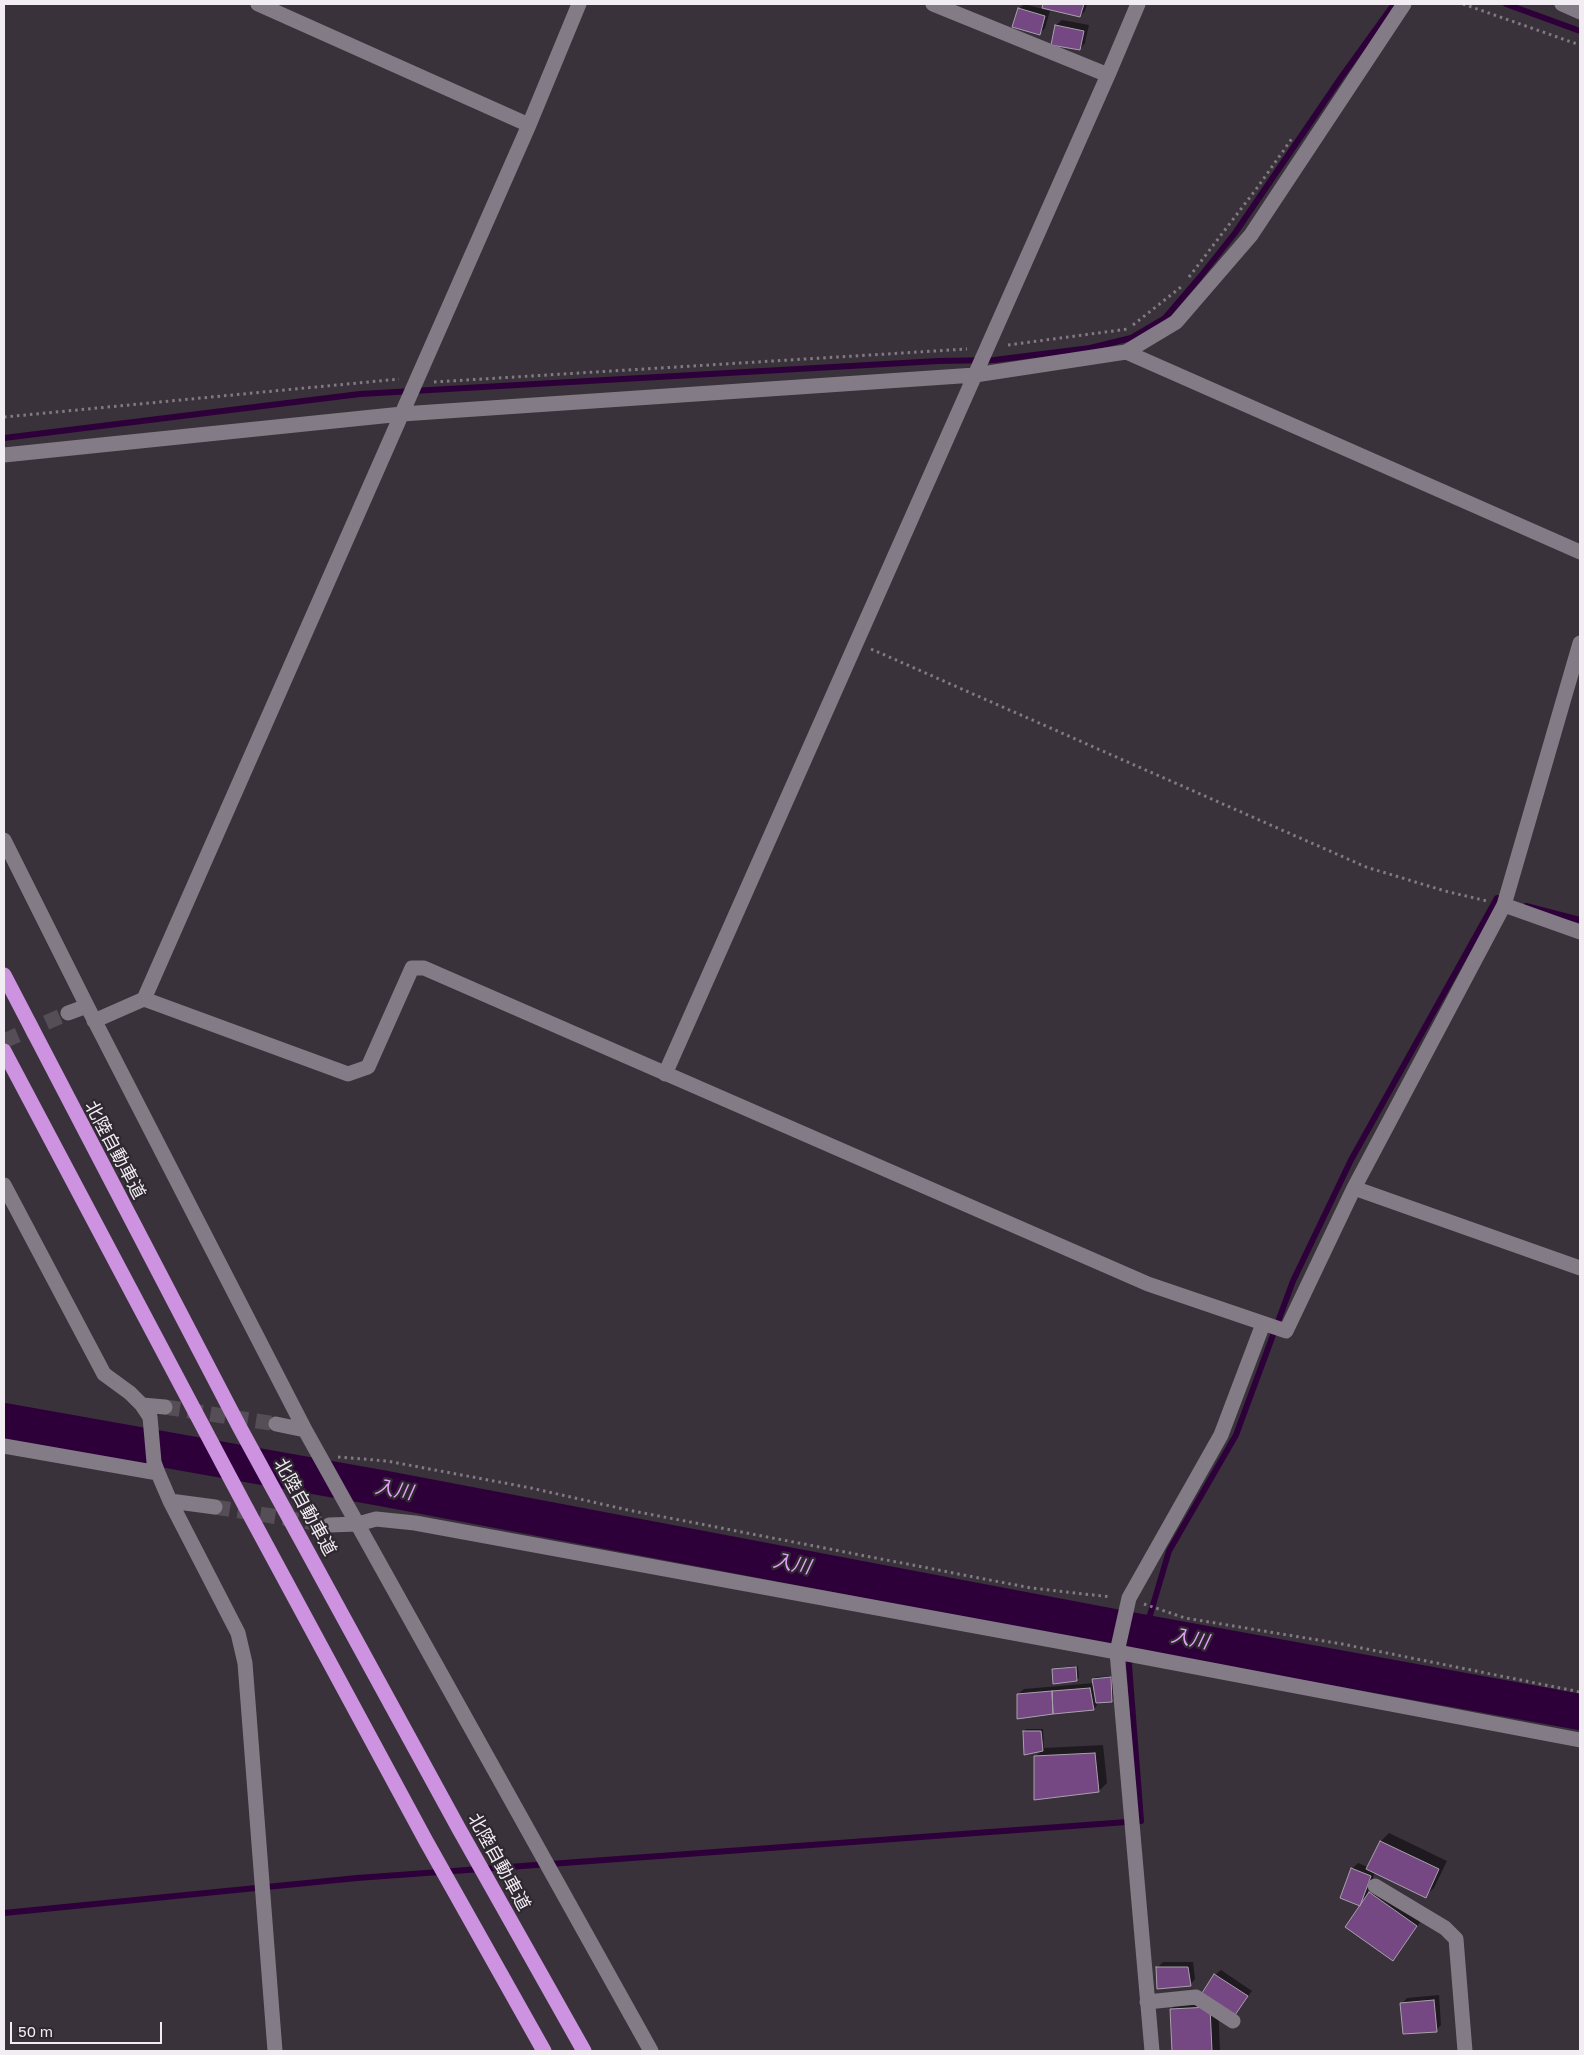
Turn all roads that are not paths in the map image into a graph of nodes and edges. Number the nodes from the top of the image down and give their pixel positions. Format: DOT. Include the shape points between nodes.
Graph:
graph roads {
  1 [pos="258,4"];
  2 [pos="579,4"];
  3 [pos="933,4"];
  4 [pos="1138,4"];
  5 [pos="1404,4"];
  6 [pos="1562,4"];
  7 [pos="1580,12"];
  8 [pos="1108,75"];
  9 [pos="529,125"];
  10 [pos="1126,352"];
  11 [pos="975,375"];
  12 [pos="402,414"];
  13 [pos="4,455"];
  14 [pos="1580,552"];
  15 [pos="1580,643"];
  16 [pos="4,840"];
  17 [pos="1504,905"];
  18 [pos="1580,932"];
  19 [pos="4,975"];
  20 [pos="144,999"];
  21 [pos="86,1006"];
  22 [pos="68,1014"];
  23 [pos="94,1021"];
  24 [pos="4,1050"];
  25 [pos="665,1074"];
  26 [pos="4,1184"];
  27 [pos="1354,1188"];
  28 [pos="1580,1268"];
  29 [pos="1263,1324"];
  30 [pos="142,1405"];
  31 [pos="165,1407"];
  32 [pos="276,1424"];
  33 [pos="305,1430"];
  34 [pos="4,1446"];
  35 [pos="158,1473"];
  36 [pos="170,1501"];
  37 [pos="215,1506"];
  38 [pos="358,1524"];
  39 [pos="329,1525"];
  40 [pos="1117,1652"];
  41 [pos="1580,1740"];
  42 [pos="1374,1886"];
  43 [pos="1147,2002"];
  44 [pos="1233,2021"];
  45 [pos="275,2051"];
  46 [pos="544,2051"];
  47 [pos="584,2051"];
  48 [pos="651,2051"];
  49 [pos="1152,2051"];
  50 [pos="1465,2051"];
  1 -- 9 [label="street"];
  2 -- 9 [label="street"];
  3 -- 8 [label="street"];
  4 -- 8 [label="street"];
  5 -- 10 [label="street" via="1251,235 1176,322"];
  6 -- 7 [label="street"];
  8 -- 11 [label="street"];
  9 -- 12 [label="street"];
  10 -- 11 [label="street"];
  10 -- 14 [label="street"];
  11 -- 12 [label="street"];
  11 -- 25 [label="street"];
  12 -- 13 [label="street"];
  12 -- 20 [label="street"];
  15 -- 17 [label="street"];
  16 -- 21 [label="street"];
  17 -- 18 [label="street"];
  17 -- 27 [label="street"];
  19 -- 47 [label="highway, 北陸自動車道" via="240,1428 458,1829"];
  20 -- 23 [label="street"];
  20 -- 25 [label="street" via="348,1074 368,1067 412,968 424,968"];
  21 -- 22 [label="street"];
  21 -- 23 [label="street"];
  23 -- 33 [label="street"];
  24 -- 46 [label="highway" via="202,1427"];
  25 -- 29 [label="street" via="1148,1284"];
  26 -- 30 [label="street" via="104,1374"];
  27 -- 28 [label="street"];
  27 -- 29 [label="street" via="1286,1331"];
  29 -- 40 [label="street" via="1221,1435 1128,1603"];
  30 -- 31 [label="street"];
  30 -- 35 [label="street" via="150,1417"];
  32 -- 33 [label="street"];
  33 -- 38 [label="street"];
  34 -- 35 [label="street"];
  35 -- 36 [label="street"];
  36 -- 37 [label="street"];
  36 -- 45 [label="street" via="238,1633 244,1663"];
  38 -- 39 [label="street"];
  38 -- 40 [label="street" via="376,1520 415,1523"];
  38 -- 48 [label="street"];
  40 -- 41 [label="street"];
  40 -- 43 [label="street"];
  42 -- 50 [label="street" via="1445,1928 1456,1939"];
  43 -- 44 [label="street" via="1196,1997"];
  43 -- 49 [label="street"];
}
